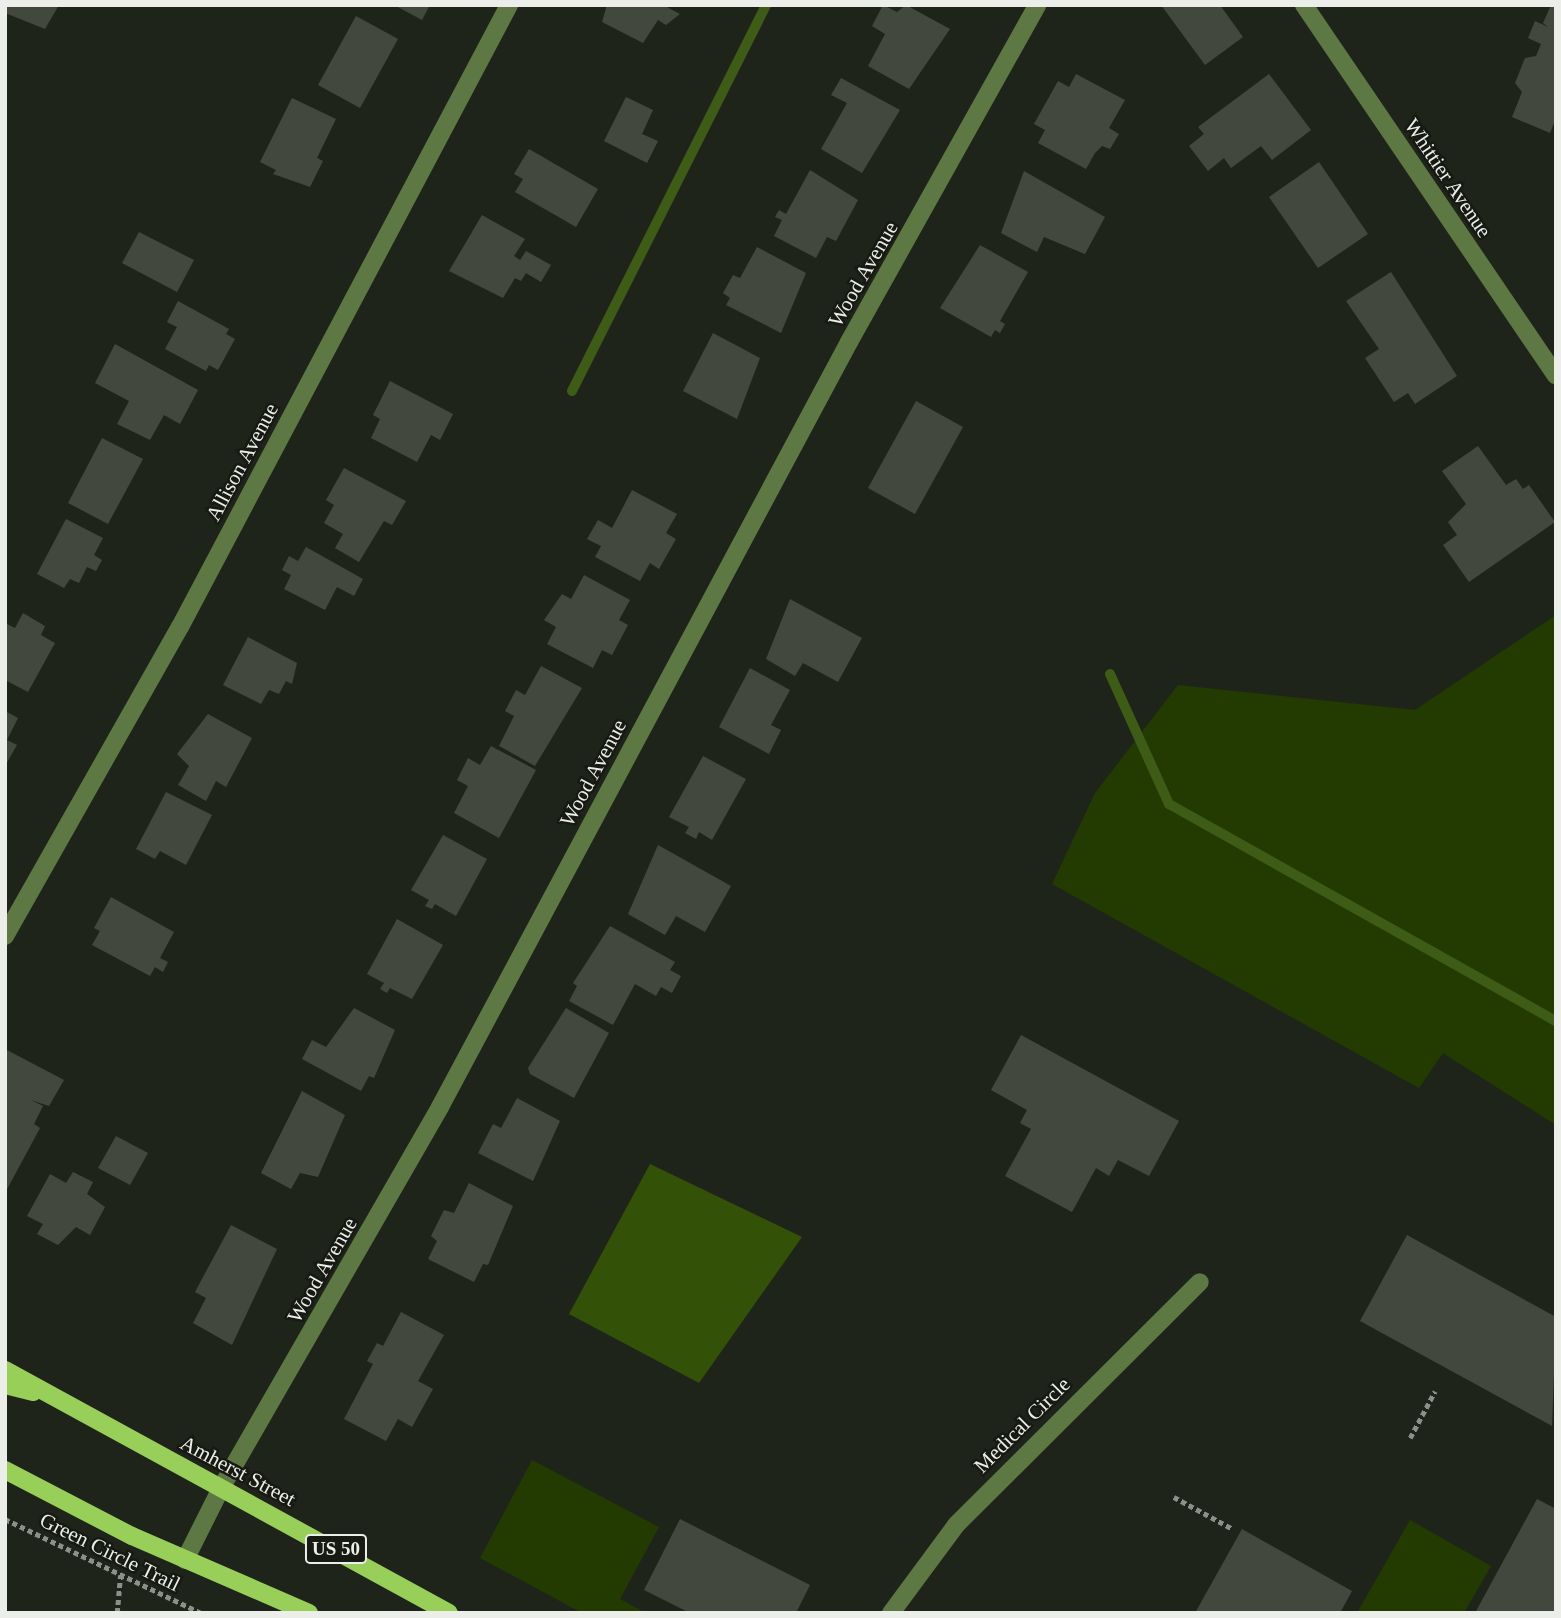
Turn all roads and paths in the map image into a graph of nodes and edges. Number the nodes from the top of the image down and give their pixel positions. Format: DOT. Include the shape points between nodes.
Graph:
graph roads {
  1 [pos="509,5"];
  2 [pos="1037,5"];
  3 [pos="1304,5"];
  4 [pos="1556,376"];
  5 [pos="5,936"];
  6 [pos="1200,1282"];
  7 [pos="5,1370"];
  8 [pos="5,1385"];
  9 [pos="1435,1391"];
  10 [pos="60,1399"];
  11 [pos="1410,1438"];
  12 [pos="5,1470"];
  13 [pos="221,1488"];
  14 [pos="1174,1497"];
  15 [pos="5,1519"];
  16 [pos="1231,1528"];
  17 [pos="185,1560"];
  18 [pos="119,1574"];
  19 [pos="117,1613"];
  20 [pos="201,1613"];
  21 [pos="309,1613"];
  22 [pos="449,1613"];
  23 [pos="891,1613"];
  1 -- 5 [label="street, Allison Avenue" via="180,627"];
  2 -- 13 [label="street, Wood Avenue" via="849,342 440,1107"];
  3 -- 4 [label="street, Whittier Avenue"];
  6 -- 23 [label="street, Medical Circle" via="956,1525"];
  7 -- 10 [label="main road, Amherst Street / US 50"];
  8 -- 10 [label="main road"];
  9 -- 11 [label="path"];
  10 -- 13 [label="main road, Amherst Street / US 50"];
  12 -- 17 [label="main road"];
  13 -- 17 [label="street, Wood Avenue"];
  13 -- 22 [label="main road, Amherst Street / US 50"];
  14 -- 16 [label="path"];
  15 -- 18 [label="path, Green Circle Trail"];
  17 -- 21 [label="main road"];
  18 -- 19 [label="path" via="122,1595"];
  18 -- 20 [label="path, Green Circle Trail"];
}
